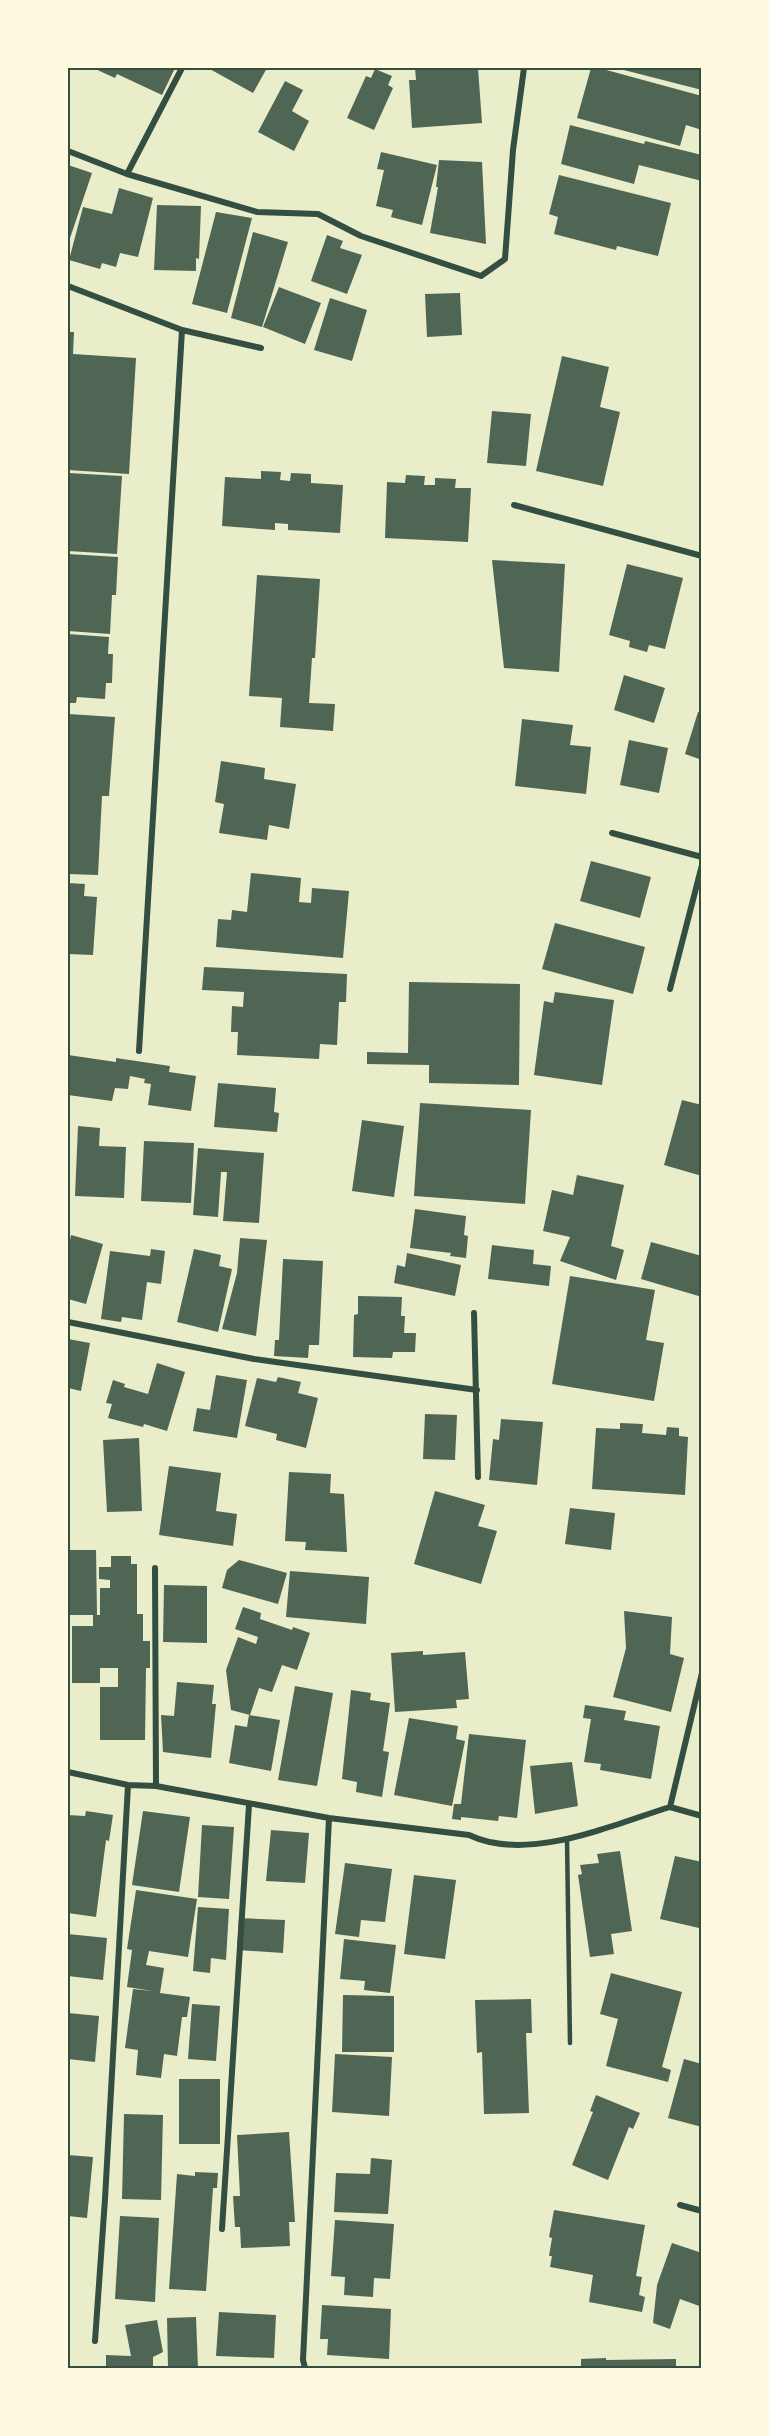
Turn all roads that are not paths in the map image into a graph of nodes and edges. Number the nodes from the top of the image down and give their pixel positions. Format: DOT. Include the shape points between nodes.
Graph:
graph roads {
  1 [pos="182,68"];
  2 [pos="524,68"];
  3 [pos="68,151"];
  4 [pos="128,174"];
  5 [pos="68,286"];
  6 [pos="182,330"];
  7 [pos="261,348"];
  8 [pos="514,505"];
  9 [pos="702,556"];
  10 [pos="612,833"];
  11 [pos="702,857"];
  12 [pos="702,865"];
  13 [pos="670,989"];
  14 [pos="139,1051"];
  15 [pos="474,1313"];
  16 [pos="68,1322"];
  17 [pos="477,1390"];
  18 [pos="478,1477"];
  19 [pos="155,1568"];
  20 [pos="702,1672"];
  21 [pos="68,1772"];
  22 [pos="128,1785"];
  23 [pos="156,1785"];
  24 [pos="249,1805"];
  25 [pos="670,1807"];
  26 [pos="702,1816"];
  27 [pos="329,1818"];
  28 [pos="567,1839"];
  29 [pos="570,2043"];
  30 [pos="680,2205"];
  31 [pos="702,2211"];
  32 [pos="222,2229"];
  33 [pos="94,2341"];
  34 [pos="305,2368"];
  1 -- 4 [label="street"];
  2 -- 4 [label="street" via="505,259 480,276 361,236 318,214 257,212"];
  3 -- 4 [label="street"];
  5 -- 6 [label="street"];
  6 -- 7 [label="street"];
  6 -- 14 [label="street"];
  8 -- 9 [label="street"];
  10 -- 11 [label="street"];
  12 -- 13 [label="street"];
  15 -- 17 [label="street"];
  16 -- 17 [label="street" via="254,1359"];
  17 -- 18 [label="street"];
  19 -- 23 [label="street"];
  20 -- 25 [label="street"];
  21 -- 22 [label="street"];
  22 -- 23 [label="street"];
  22 -- 33 [label="street"];
  23 -- 24 [label="street"];
  24 -- 27 [label="street"];
  24 -- 32 [label="street"];
  25 -- 26 [label="street"];
  25 -- 28 [label="street"];
  27 -- 28 [label="street" via="469,1835 483,1842 514,1846"];
  27 -- 34 [label="street"];
  28 -- 29 [label="lane"];
  30 -- 31 [label="street"];
}
